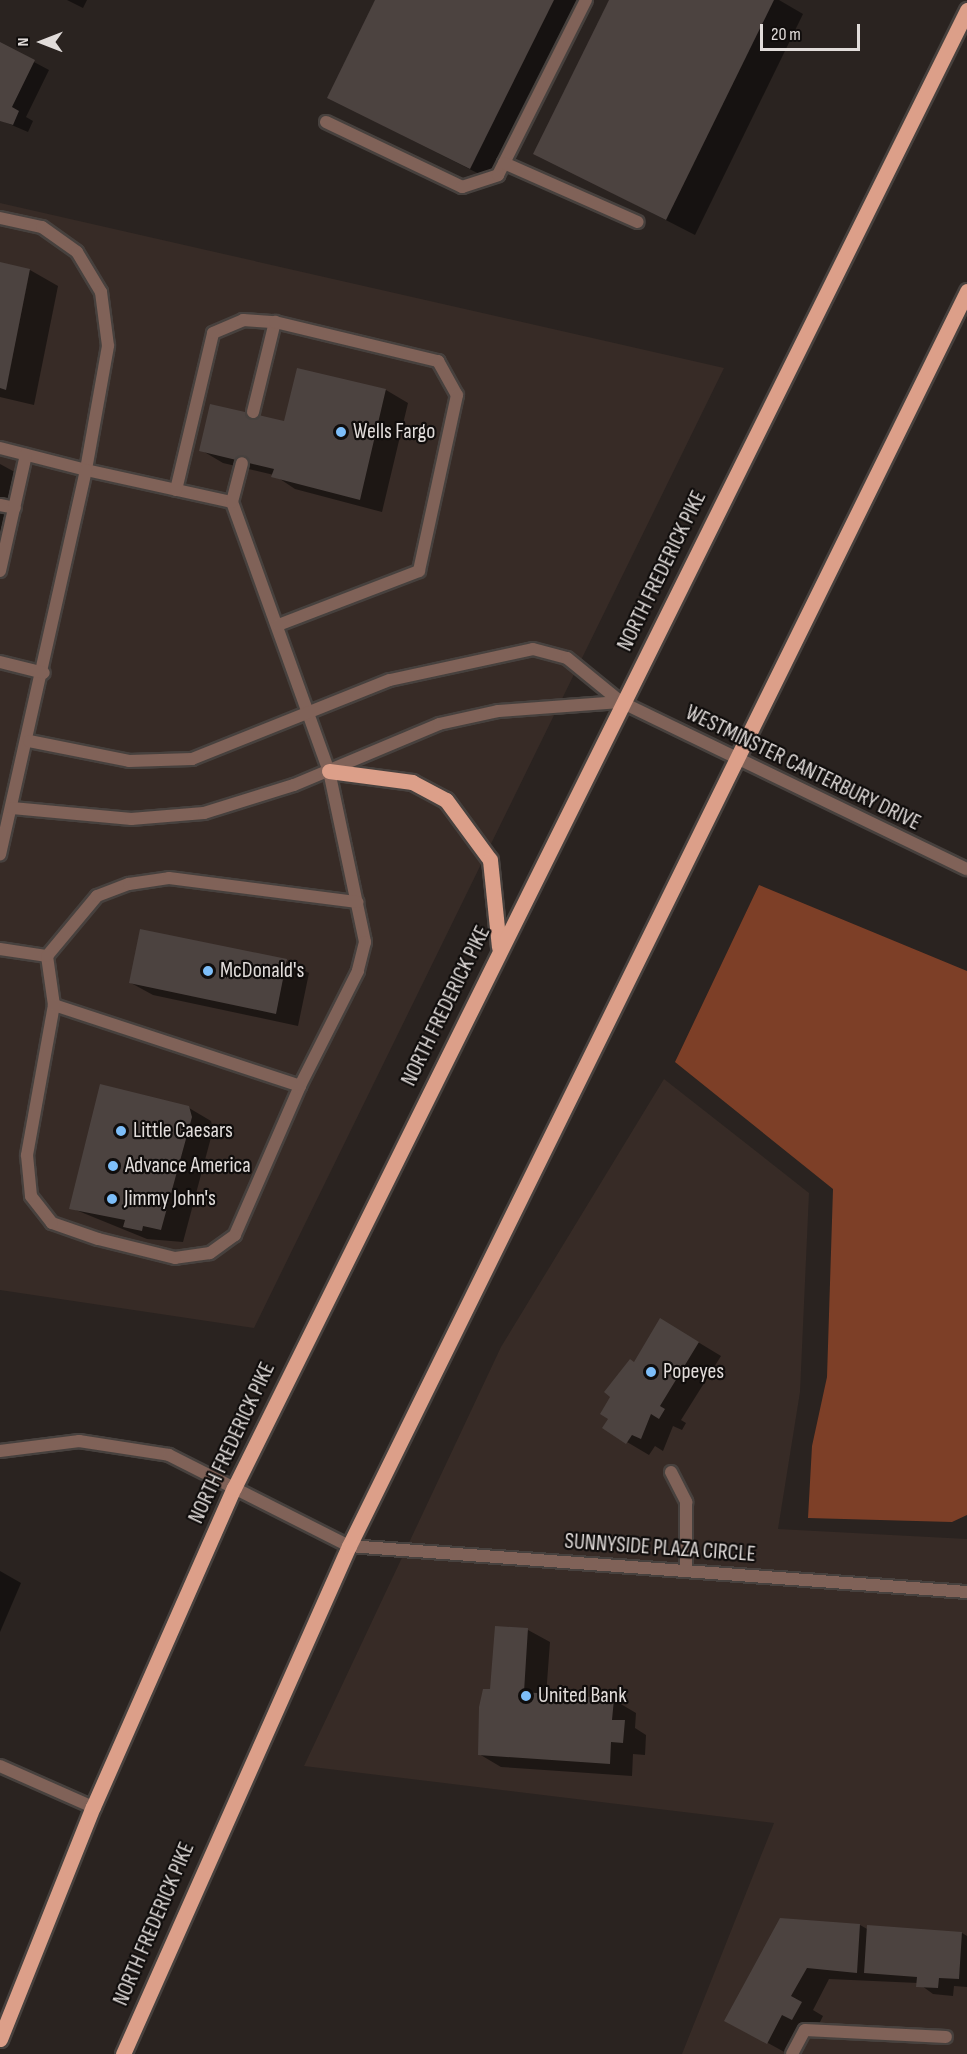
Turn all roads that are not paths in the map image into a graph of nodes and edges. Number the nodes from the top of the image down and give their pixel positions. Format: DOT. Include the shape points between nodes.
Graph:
graph roads {
  1 [pos="586,0"];
  2 [pos="967,10"];
  3 [pos="326,122"];
  4 [pos="504,163"];
  5 [pos="0,218"];
  6 [pos="638,222"];
  7 [pos="967,291"];
  8 [pos="275,322"];
  9 [pos="253,412"];
  10 [pos="0,448"];
  11 [pos="26,454"];
  12 [pos="242,463"];
  13 [pos="86,470"];
  14 [pos="176,490"];
  15 [pos="232,502"];
  16 [pos="0,505"];
  17 [pos="15,508"];
  18 [pos="3,546"];
  19 [pos="0,572"];
  20 [pos="278,625"];
  21 [pos="0,662"];
  22 [pos="44,673"];
  23 [pos="621,702"];
  24 [pos="309,712"];
  25 [pos="29,741"];
  26 [pos="734,760"];
  27 [pos="328,771"];
  28 [pos="12,808"];
  29 [pos="1,848"];
  30 [pos="967,869"];
  31 [pos="357,902"];
  32 [pos="0,949"];
  33 [pos="499,949"];
  34 [pos="47,956"];
  35 [pos="54,1005"];
  36 [pos="300,1086"];
  37 [pos="0,1451"];
  38 [pos="671,1472"];
  39 [pos="234,1488"];
  40 [pos="349,1546"];
  41 [pos="686,1571"];
  42 [pos="967,1592"];
  43 [pos="0,1766"];
  44 [pos="93,1807"];
  45 [pos="946,2037"];
  46 [pos="0,2039"];
  47 [pos="123,2054"];
  48 [pos="792,2054"];
  1 -- 4 [label="street"];
  2 -- 23 [label="main road, NORTH FREDERICK PIKE"];
  3 -- 4 [label="street" via="462,187 498,175"];
  4 -- 6 [label="street"];
  5 -- 13 [label="street" via="42,227 77,252 101,292 108,346"];
  7 -- 26 [label="main road, NORTH FREDERICK PIKE"];
  8 -- 9 [label="street"];
  8 -- 14 [label="street" via="243,320 213,333"];
  8 -- 20 [label="street" via="438,361 457,395 419,571"];
  10 -- 11 [label="street"];
  11 -- 13 [label="street"];
  11 -- 17 [label="street"];
  12 -- 15 [label="street"];
  13 -- 14 [label="street"];
  13 -- 22 [label="street"];
  14 -- 15 [label="street"];
  15 -- 20 [label="street"];
  16 -- 17 [label="street"];
  17 -- 18 [label="street"];
  18 -- 19 [label="street"];
  20 -- 24 [label="street"];
  21 -- 22 [label="street"];
  22 -- 25 [label="street"];
  23 -- 24 [label="street, WESTMINSTER CANTERBURY DRIVE" via="567,658 533,649 390,680"];
  23 -- 26 [label="street, WESTMINSTER CANTERBURY DRIVE"];
  23 -- 27 [label="street" via="498,711 440,724"];
  23 -- 33 [label="main road, NORTH FREDERICK PIKE"];
  24 -- 25 [label="street, WESTMINSTER CANTERBURY DRIVE" via="192,759 129,761"];
  24 -- 27 [label="street"];
  25 -- 28 [label="street"];
  26 -- 30 [label="street, WESTMINSTER CANTERBURY DRIVE"];
  26 -- 40 [label="main road, NORTH FREDERICK PIKE"];
  27 -- 28 [label="street" via="204,813 131,819"];
  27 -- 31 [label="street"];
  27 -- 33 [label="main road" via="412,782 446,800 490,860"];
  28 -- 29 [label="street"];
  31 -- 34 [label="street" via="170,878 129,884 97,896"];
  31 -- 36 [label="street" via="365,942 358,971"];
  32 -- 34 [label="street"];
  33 -- 39 [label="main road, NORTH FREDERICK PIKE"];
  34 -- 35 [label="street"];
  35 -- 36 [label="street"];
  35 -- 36 [label="street" via="27,1155 31,1196 52,1223 99,1239 175,1258 210,1253 235,1235"];
  37 -- 39 [label="street" via="78,1441 130,1445 170,1455"];
  38 -- 41 [label="street" via="686,1502"];
  39 -- 40 [label="street"];
  39 -- 44 [label="main road, NORTH FREDERICK PIKE"];
  40 -- 41 [label="street, SUNNYSIDE PLAZA CIRCLE"];
  40 -- 47 [label="main road, NORTH FREDERICK PIKE"];
  41 -- 42 [label="street, SUNNYSIDE PLAZA CIRCLE"];
  43 -- 44 [label="street"];
  44 -- 46 [label="main road, NORTH FREDERICK PIKE"];
  45 -- 48 [label="street" via="805,2030"];
}
